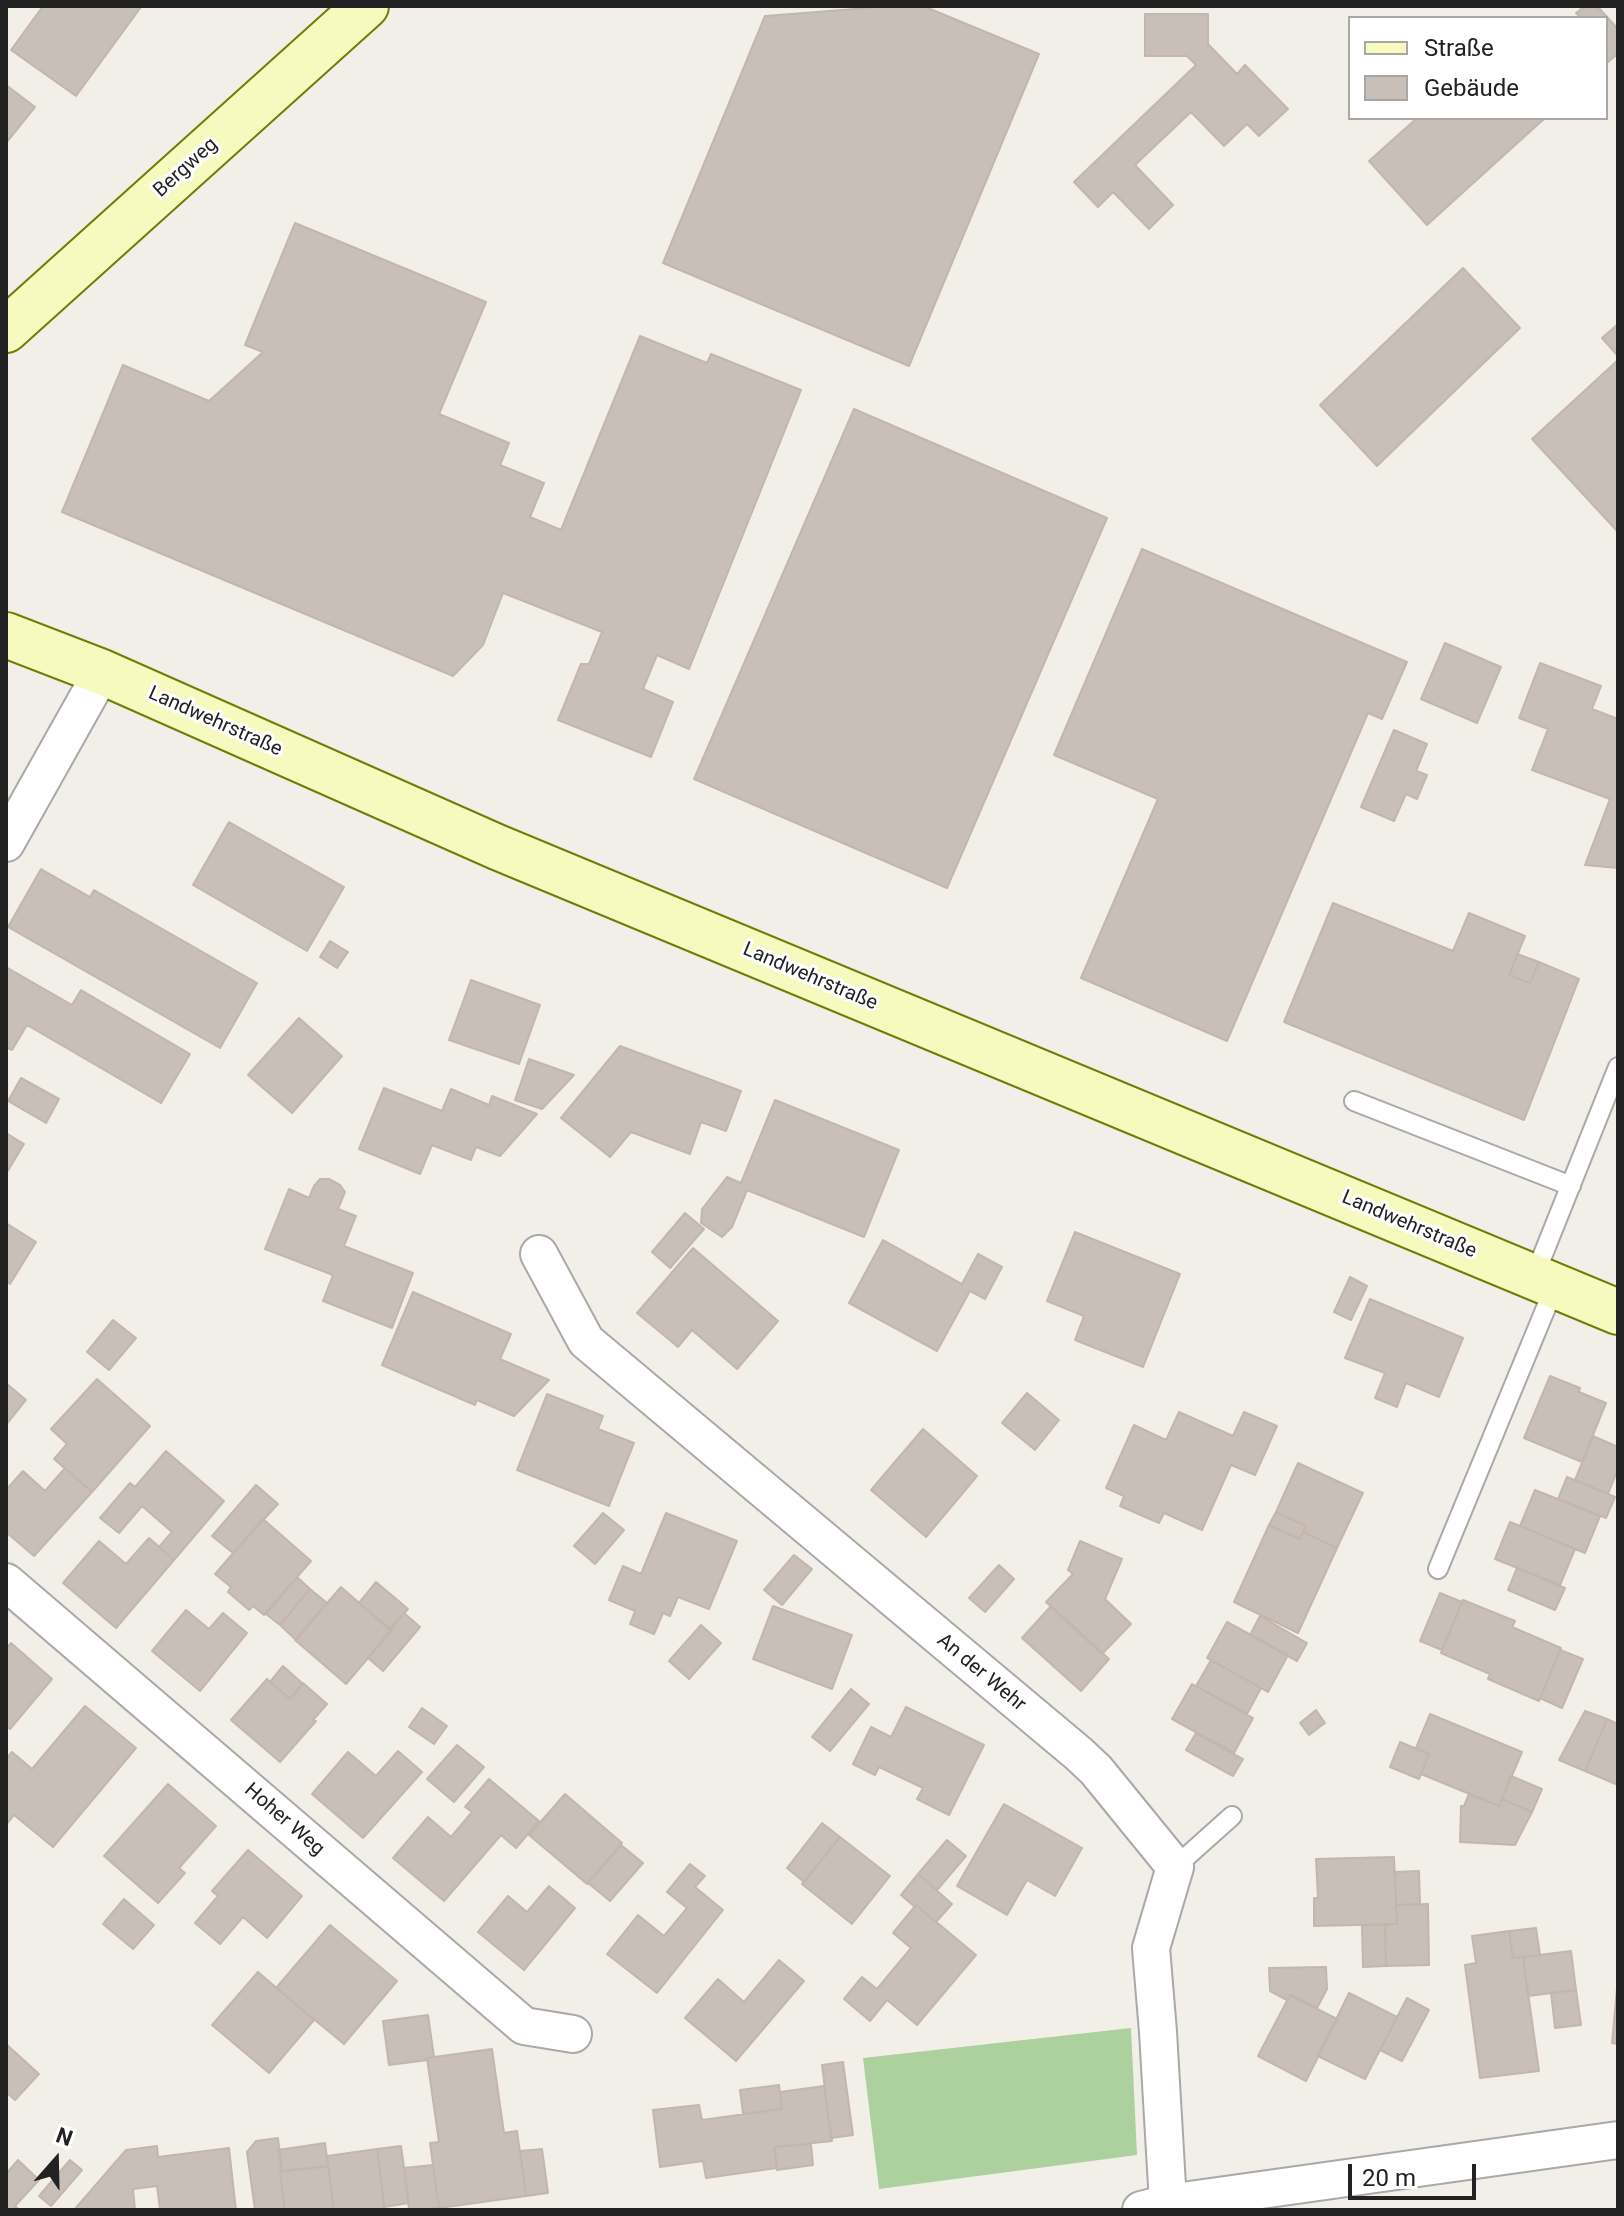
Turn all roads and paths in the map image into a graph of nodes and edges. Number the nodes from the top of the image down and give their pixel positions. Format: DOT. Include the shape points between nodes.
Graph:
graph roads {
  1 [pos="366,6"];
  2 [pos="6,330"];
  3 [pos="6,635"];
  4 [pos="102,672"];
  5 [pos="6,843"];
  6 [pos="1618,1067"];
  7 [pos="1354,1101"];
  8 [pos="1571,1186"];
  9 [pos="539,1254"];
  10 [pos="1544,1282"];
  11 [pos="1618,1312"];
  12 [pos="1438,1569"];
  13 [pos="6,1582"];
  14 [pos="1232,1816"];
  15 [pos="1175,1867"];
  16 [pos="573,2034"];
  17 [pos="1618,2140"];
  18 [pos="1154,2207"];
  1 -- 2 [label="street, Bergweg"];
  3 -- 4 [label="street, Landwehrstraße"];
  4 -- 5 [label="street"];
  4 -- 10 [label="street, Landwehrstraße" via="497,847"];
  6 -- 8 [label="lane"];
  7 -- 8 [label="lane"];
  8 -- 10 [label="lane"];
  9 -- 15 [label="street, An der Wehr" via="586,1341 1079,1754"];
  10 -- 11 [label="street, Landwehrstraße"];
  10 -- 12 [label="lane"];
  13 -- 16 [label="street, Hoher Weg" via="524,2026"];
  14 -- 15 [label="lane"];
  15 -- 18 [label="street" via="1151,1948 1158,2032"];
  17 -- 18 [label="street"];
}
